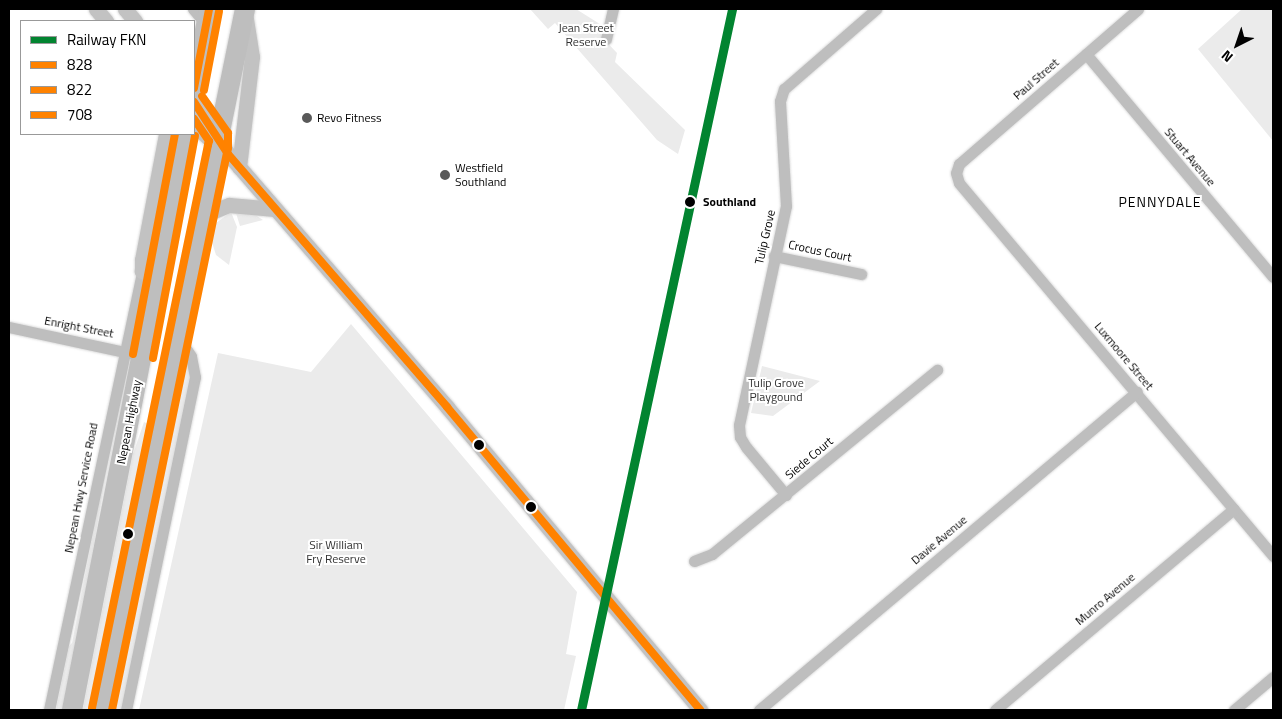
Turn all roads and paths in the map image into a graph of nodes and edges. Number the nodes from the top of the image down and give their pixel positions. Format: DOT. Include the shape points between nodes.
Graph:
graph roads {
  1 [pos="96,9"];
  2 [pos="125,9"];
  3 [pos="193,9"];
  4 [pos="613,9"];
  5 [pos="876,9"];
  6 [pos="1138,9"];
  7 [pos="245,10"];
  8 [pos="105,20"];
  9 [pos="134,20"];
  10 [pos="203,29"];
  11 [pos="606,39"];
  12 [pos="1086,54"];
  13 [pos="195,81"];
  14 [pos="195,104"];
  15 [pos="195,126"];
  16 [pos="166,135"];
  17 [pos="185,135"];
  18 [pos="221,146"];
  19 [pos="239,167"];
  20 [pos="956,173"];
  21 [pos="275,209"];
  22 [pos="204,215"];
  23 [pos="774,256"];
  24 [pos="149,273"];
  25 [pos="861,274"];
  26 [pos="1273,278"];
  27 [pos="9,327"];
  28 [pos="178,338"];
  29 [pos="122,350"];
  30 [pos="143,356"];
  31 [pos="937,370"];
  32 [pos="1137,392"];
  33 [pos="786,496"];
  34 [pos="1234,509"];
  35 [pos="1273,556"];
  36 [pos="694,561"];
  37 [pos="1273,677"];
  38 [pos="49,710"];
  39 [pos="72,710"];
  40 [pos="102,710"];
  41 [pos="126,710"];
  42 [pos="700,710"];
  43 [pos="759,710"];
  44 [pos="995,710"];
  45 [pos="1234,710"];
  1 -- 8 [label="main road"];
  2 -- 9 [label="main road"];
  3 -- 10 [label="street"];
  4 -- 11 [label="street"];
  5 -- 23 [label="street, Tulip Grove" via="784,90 780,101 786,206"];
  6 -- 12 [label="street, Paul Street"];
  7 -- 18 [label="highway"];
  7 -- 19 [label="main road" via="252,56"];
  10 -- 13 [label="highway"];
  12 -- 20 [label="street, Paul Street" via="960,164"];
  12 -- 26 [label="street, Stuart Avenue"];
  14 -- 18 [label="main road"];
  15 -- 18 [label="main road"];
  16 -- 24 [label="main road"];
  17 -- 24 [label="highway, Nepean Highway"];
  18 -- 19 [label="main road"];
  18 -- 22 [label="highway"];
  19 -- 21 [label="main road"];
  20 -- 32 [label="street, Luxmoore Street" via="959,183"];
  21 -- 22 [label="main road" via="229,205"];
  21 -- 42 [label="main road" via="447,407"];
  22 -- 28 [label="highway"];
  23 -- 25 [label="street, Crocus Court"];
  23 -- 33 [label="street, Tulip Grove" via="739,425 746,447"];
  24 -- 29 [label="street, Nepean Hwy Service Road"];
  24 -- 30 [label="highway, Nepean Highway"];
  27 -- 29 [label="street, Enright Street"];
  28 -- 40 [label="highway"];
  28 -- 41 [label="street" via="191,356 196,372"];
  29 -- 30 [label="street, Enright Street"];
  29 -- 38 [label="street, Nepean Hwy Service Road"];
  30 -- 39 [label="highway, Nepean Highway"];
  31 -- 33 [label="street, Siede Court"];
  32 -- 34 [label="street, Luxmoore Street"];
  32 -- 43 [label="street, Davie Avenue"];
  33 -- 36 [label="street, Siede Court" via="712,554"];
  34 -- 35 [label="street, Luxmoore Street"];
  34 -- 44 [label="street, Munro Avenue"];
  37 -- 45 [label="street"];
}
